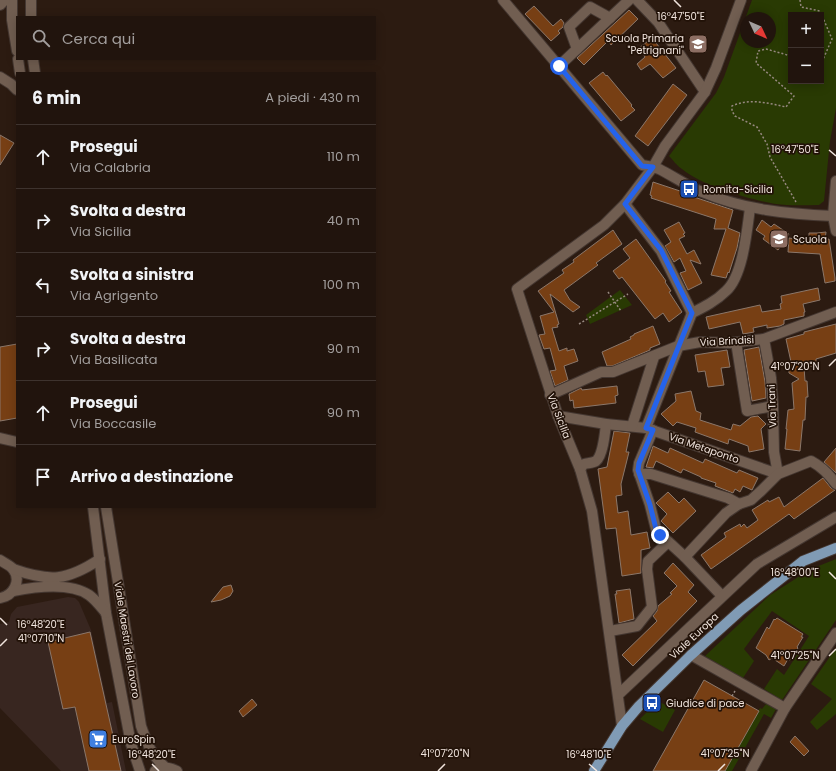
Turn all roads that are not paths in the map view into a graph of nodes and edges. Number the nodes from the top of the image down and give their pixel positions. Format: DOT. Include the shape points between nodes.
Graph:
graph roads {
  1 [pos="5,0"];
  2 [pos="13,0"];
  3 [pos="20,0"];
  4 [pos="31,0"];
  5 [pos="629,0"];
  6 [pos="637,0"];
  7 [pos="741,0"];
  8 [pos="506,1"];
  9 [pos="0,5"];
  10 [pos="31,16"];
  11 [pos="610,18"];
  12 [pos="16,45"];
  13 [pos="577,49"];
  14 [pos="18,60"];
  15 [pos="33,60"];
  16 [pos="559,66"];
  17 [pos="20,72"];
  18 [pos="35,72"];
  19 [pos="0,77"];
  20 [pos="16,89"];
  21 [pos="704,92"];
  22 [pos="653,167"];
  23 [pos="836,181"];
  24 [pos="835,203"];
  25 [pos="625,204"];
  26 [pos="750,208"];
  27 [pos="835,222"];
  28 [pos="836,312"];
  29 [pos="692,313"];
  30 [pos="764,339"];
  31 [pos="736,342"];
  32 [pos="678,346"];
  33 [pos="654,357"];
  34 [pos="550,395"];
  35 [pos="773,406"];
  36 [pos="558,416"];
  37 [pos="606,424"];
  38 [pos="632,426"];
  39 [pos="649,429"];
  40 [pos="0,438"];
  41 [pos="16,442"];
  42 [pos="580,469"];
  43 [pos="639,474"];
  44 [pos="778,474"];
  45 [pos="836,484"];
  46 [pos="739,504"];
  47 [pos="93,508"];
  48 [pos="106,508"];
  49 [pos="836,517"];
  50 [pos="668,542"];
  51 [pos="836,548"];
  52 [pos="685,557"];
  53 [pos="100,559"];
  54 [pos="1,562"];
  55 [pos="13,569"];
  56 [pos="12,591"];
  57 [pos="722,596"];
  58 [pos="0,598"];
  59 [pos="106,613"];
  60 [pos="610,631"];
  61 [pos="836,633"];
  62 [pos="691,655"];
  63 [pos="618,695"];
  64 [pos="785,708"];
  65 [pos="622,726"];
  66 [pos="171,770"];
  67 [pos="140,771"];
  68 [pos="594,771"];
  69 [pos="751,771"];
  1 -- 9 [label="street"];
  2 -- 3 [label="street"];
  2 -- 12 [label="street" via="12,20"];
  4 -- 10 [label="street"];
  5 -- 11 [label="street"];
  6 -- 21 [label="street" via="658,22"];
  7 -- 21 [label="street, Via Sicilia" via="716,68"];
  8 -- 16 [label="street"];
  11 -- 13 [label="street"];
  11 -- 13 [label="street" via="590,7 568,27"];
  13 -- 16 [label="street"];
  14 -- 17 [label="street"];
  15 -- 18 [label="street"];
  16 -- 22 [label="street" via="642,166"];
  19 -- 20 [label="street"];
  21 -- 22 [label="street, Via Sicilia"];
  22 -- 25 [label="street, Via Sicilia"];
  22 -- 26 [label="street" via="701,192"];
  23 -- 24 [label="street"];
  24 -- 27 [label="street"];
  25 -- 29 [label="street" via="661,250"];
  25 -- 34 [label="street, Via Sicilia" via="604,225 517,289"];
  26 -- 27 [label="street"];
  26 -- 29 [label="street" via="743,255 737,275 728,290 712,303"];
  28 -- 30 [label="street, Via Brindisi"];
  29 -- 32 [label="street"];
  30 -- 31 [label="street, Via Brindisi"];
  30 -- 35 [label="street, Via Trani"];
  31 -- 32 [label="street, Via Brindisi" via="700,342"];
  31 -- 35 [label="street" via="747,410"];
  32 -- 33 [label="street, Via Brindisi"];
  32 -- 39 [label="street"];
  33 -- 34 [label="street, Via Brindisi" via="613,372 601,372"];
  33 -- 38 [label="street"];
  34 -- 36 [label="street, Via Sicilia"];
  35 -- 44 [label="street, Via Trani" via="773,441"];
  36 -- 37 [label="street, Via Metaponto"];
  36 -- 42 [label="street, Via Sicilia"];
  37 -- 38 [label="street, Via Metaponto"];
  37 -- 42 [label="street" via="600,454 596,460 584,464"];
  38 -- 39 [label="street, Via Metaponto"];
  39 -- 43 [label="street" via="639,463"];
  39 -- 44 [label="street, Via Metaponto"];
  40 -- 41 [label="street"];
  42 -- 60 [label="street, Via Sicilia" via="592,511"];
  43 -- 46 [label="street" via="651,474 728,498"];
  43 -- 50 [label="street" via="656,529"];
  44 -- 45 [label="street" via="811,461 825,471"];
  44 -- 46 [label="street" via="756,496"];
  46 -- 52 [label="street" via="726,513"];
  47 -- 53 [label="street, Viale Maestri del Lavoro"];
  48 -- 66 [label="street, Viale Maestri del Lavoro" via="141,726 156,759"];
  49 -- 57 [label="street" via="757,564"];
  50 -- 52 [label="street"];
  50 -- 60 [label="street" via="648,561 652,607 637,626"];
  51 -- 62 [label="main road, Viale Europa" via="803,561 741,610"];
  52 -- 57 [label="street"];
  53 -- 55 [label="street" via="87,568 62,578 44,578"];
  53 -- 59 [label="street, Viale Maestri del Lavoro"];
  54 -- 55 [label="street"];
  55 -- 56 [label="street" via="17,580"];
  56 -- 58 [label="street"];
  56 -- 59 [label="street" via="61,587 76,589 90,595"];
  57 -- 63 [label="street"];
  59 -- 67 [label="street, Viale Maestri del Lavoro" via="131,744"];
  60 -- 63 [label="street, Via Sicilia"];
  61 -- 64 [label="street"];
  62 -- 64 [label="street"];
  62 -- 65 [label="main road, Viale Europa"];
  63 -- 65 [label="street, Via Sicilia"];
  64 -- 69 [label="street"];
  65 -- 68 [label="main road, Viale Europa"];
}
